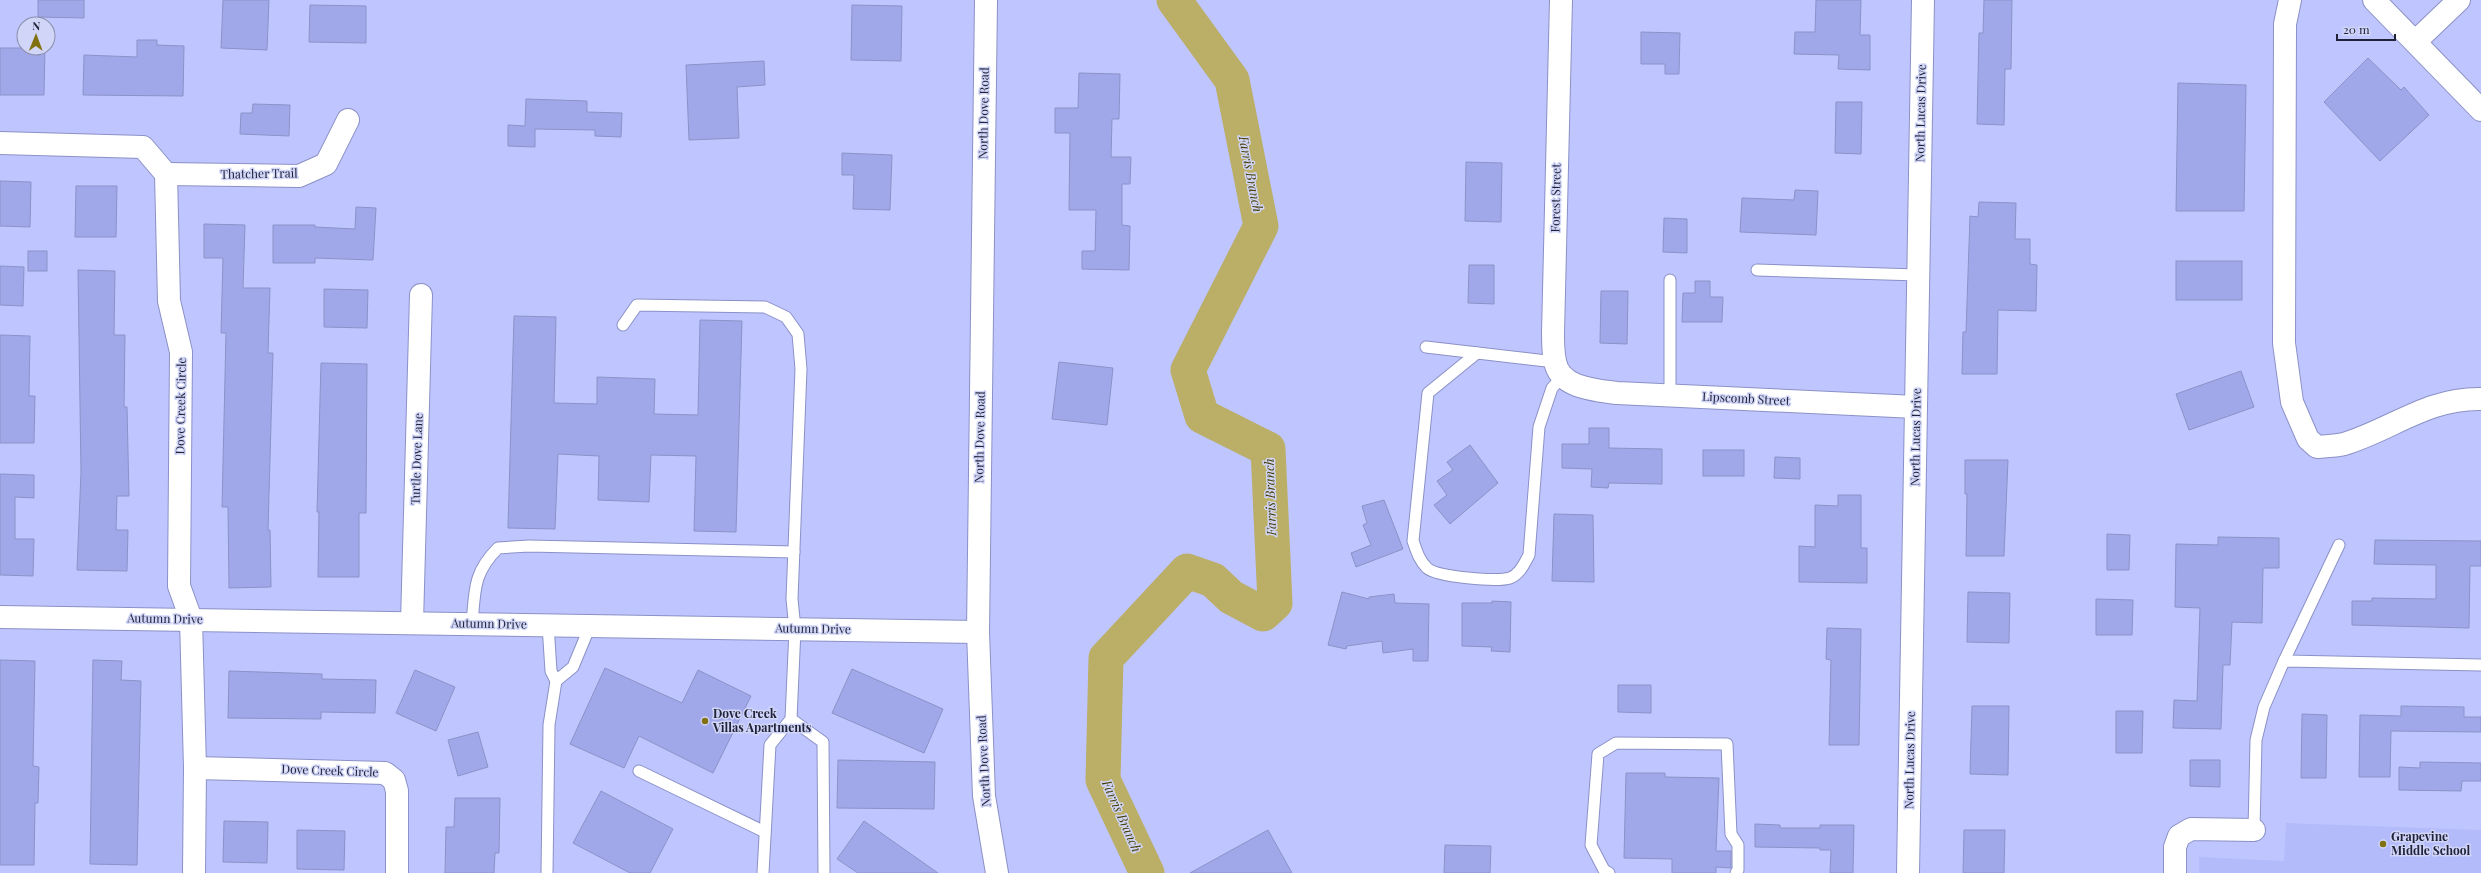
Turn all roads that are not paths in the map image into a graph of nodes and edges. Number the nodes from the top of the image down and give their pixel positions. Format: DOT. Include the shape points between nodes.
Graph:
graph roads {
  1 [pos="986,0"];
  2 [pos="1561,0"];
  3 [pos="1923,0"];
  4 [pos="2290,0"];
  5 [pos="2374,0"];
  6 [pos="2459,0"];
  7 [pos="2415,42"];
  8 [pos="2481,110"];
  9 [pos="348,120"];
  10 [pos="0,143"];
  11 [pos="166,174"];
  12 [pos="1757,270"];
  13 [pos="1918,275"];
  14 [pos="1670,280"];
  15 [pos="421,295"];
  16 [pos="623,325"];
  17 [pos="1426,346"];
  18 [pos="1477,352"];
  19 [pos="1565,374"];
  20 [pos="1670,395"];
  21 [pos="2481,399"];
  22 [pos="1916,407"];
  23 [pos="2338,545"];
  24 [pos="794,552"];
  25 [pos="0,618"];
  26 [pos="191,619"];
  27 [pos="412,623"];
  28 [pos="472,624"];
  29 [pos="548,625"];
  30 [pos="590,626"];
  31 [pos="794,629"];
  32 [pos="978,632"];
  33 [pos="2284,661"];
  34 [pos="2481,665"];
  35 [pos="556,681"];
  36 [pos="791,719"];
  37 [pos="195,768"];
  38 [pos="639,771"];
  39 [pos="2254,830"];
  40 [pos="765,832"];
  41 [pos="194,873"];
  42 [pos="397,873"];
  43 [pos="547,873"];
  44 [pos="763,873"];
  45 [pos="824,873"];
  46 [pos="997,873"];
  47 [pos="1609,873"];
  48 [pos="1736,873"];
  49 [pos="1908,873"];
  50 [pos="2175,873"];
  1 -- 32 [label="street, North Dove Road"];
  2 -- 19 [label="street, Forest Street" via="1553,333"];
  3 -- 13 [label="street, North Lucas Drive"];
  4 -- 21 [label="street" via="2285,24 2284,343 2292,402 2308,439 2317,447 2344,444 2429,406 2466,399"];
  5 -- 7 [label="street"];
  6 -- 7 [label="street"];
  7 -- 8 [label="street"];
  9 -- 11 [label="street, Thatcher Trail" via="326,164 299,176"];
  10 -- 11 [label="street" via="143,147"];
  11 -- 26 [label="street, Dove Creek Circle" via="169,301 181,352 179,586"];
  12 -- 13 [label="lane"];
  13 -- 22 [label="street, North Lucas Drive"];
  14 -- 20 [label="lane"];
  15 -- 27 [label="street, Turtle Dove Lane"];
  16 -- 24 [label="lane" via="637,305 765,307 786,317 798,334 801,369"];
  17 -- 18 [label="lane"];
  18 -- 19 [label="lane"];
  18 -- 19 [label="lane" via="1428,393 1414,541 1419,559 1429,569 1439,573 1478,579 1509,578 1522,570 1529,555 1539,428 1552,388"];
  19 -- 20 [label="street, Lipscomb Street" via="1587,389"];
  20 -- 22 [label="street, Lipscomb Street"];
  22 -- 49 [label="street, North Lucas Drive"];
  23 -- 33 [label="lane"];
  24 -- 28 [label="lane" via="529,546 498,548 484,562 475,585"];
  24 -- 31 [label="lane"];
  25 -- 26 [label="street, Autumn Drive"];
  26 -- 27 [label="street, Autumn Drive"];
  26 -- 37 [label="street, Dove Creek Circle"];
  27 -- 28 [label="street, Autumn Drive"];
  28 -- 29 [label="street, Autumn Drive"];
  29 -- 30 [label="street, Autumn Drive"];
  29 -- 35 [label="lane" via="551,671"];
  30 -- 31 [label="street, Autumn Drive"];
  30 -- 35 [label="lane" via="573,667"];
  31 -- 32 [label="street, Autumn Drive"];
  31 -- 36 [label="lane"];
  32 -- 46 [label="street, North Dove Road" via="984,796"];
  33 -- 34 [label="lane"];
  33 -- 39 [label="lane" via="2264,707 2256,740"];
  35 -- 43 [label="lane" via="549,724"];
  36 -- 40 [label="lane" via="770,744"];
  36 -- 45 [label="lane" via="823,742"];
  37 -- 41 [label="street, Dove Creek Circle"];
  37 -- 42 [label="street, Dove Creek Circle" via="385,773 394,780 397,791"];
  38 -- 40 [label="lane"];
  39 -- 50 [label="street" via="2191,829 2179,836 2175,847"];
  40 -- 44 [label="lane"];
  47 -- 48 [label="lane" via="1604,870 1591,845 1598,754 1616,744 1727,744 1731,834 1738,845"];
}
